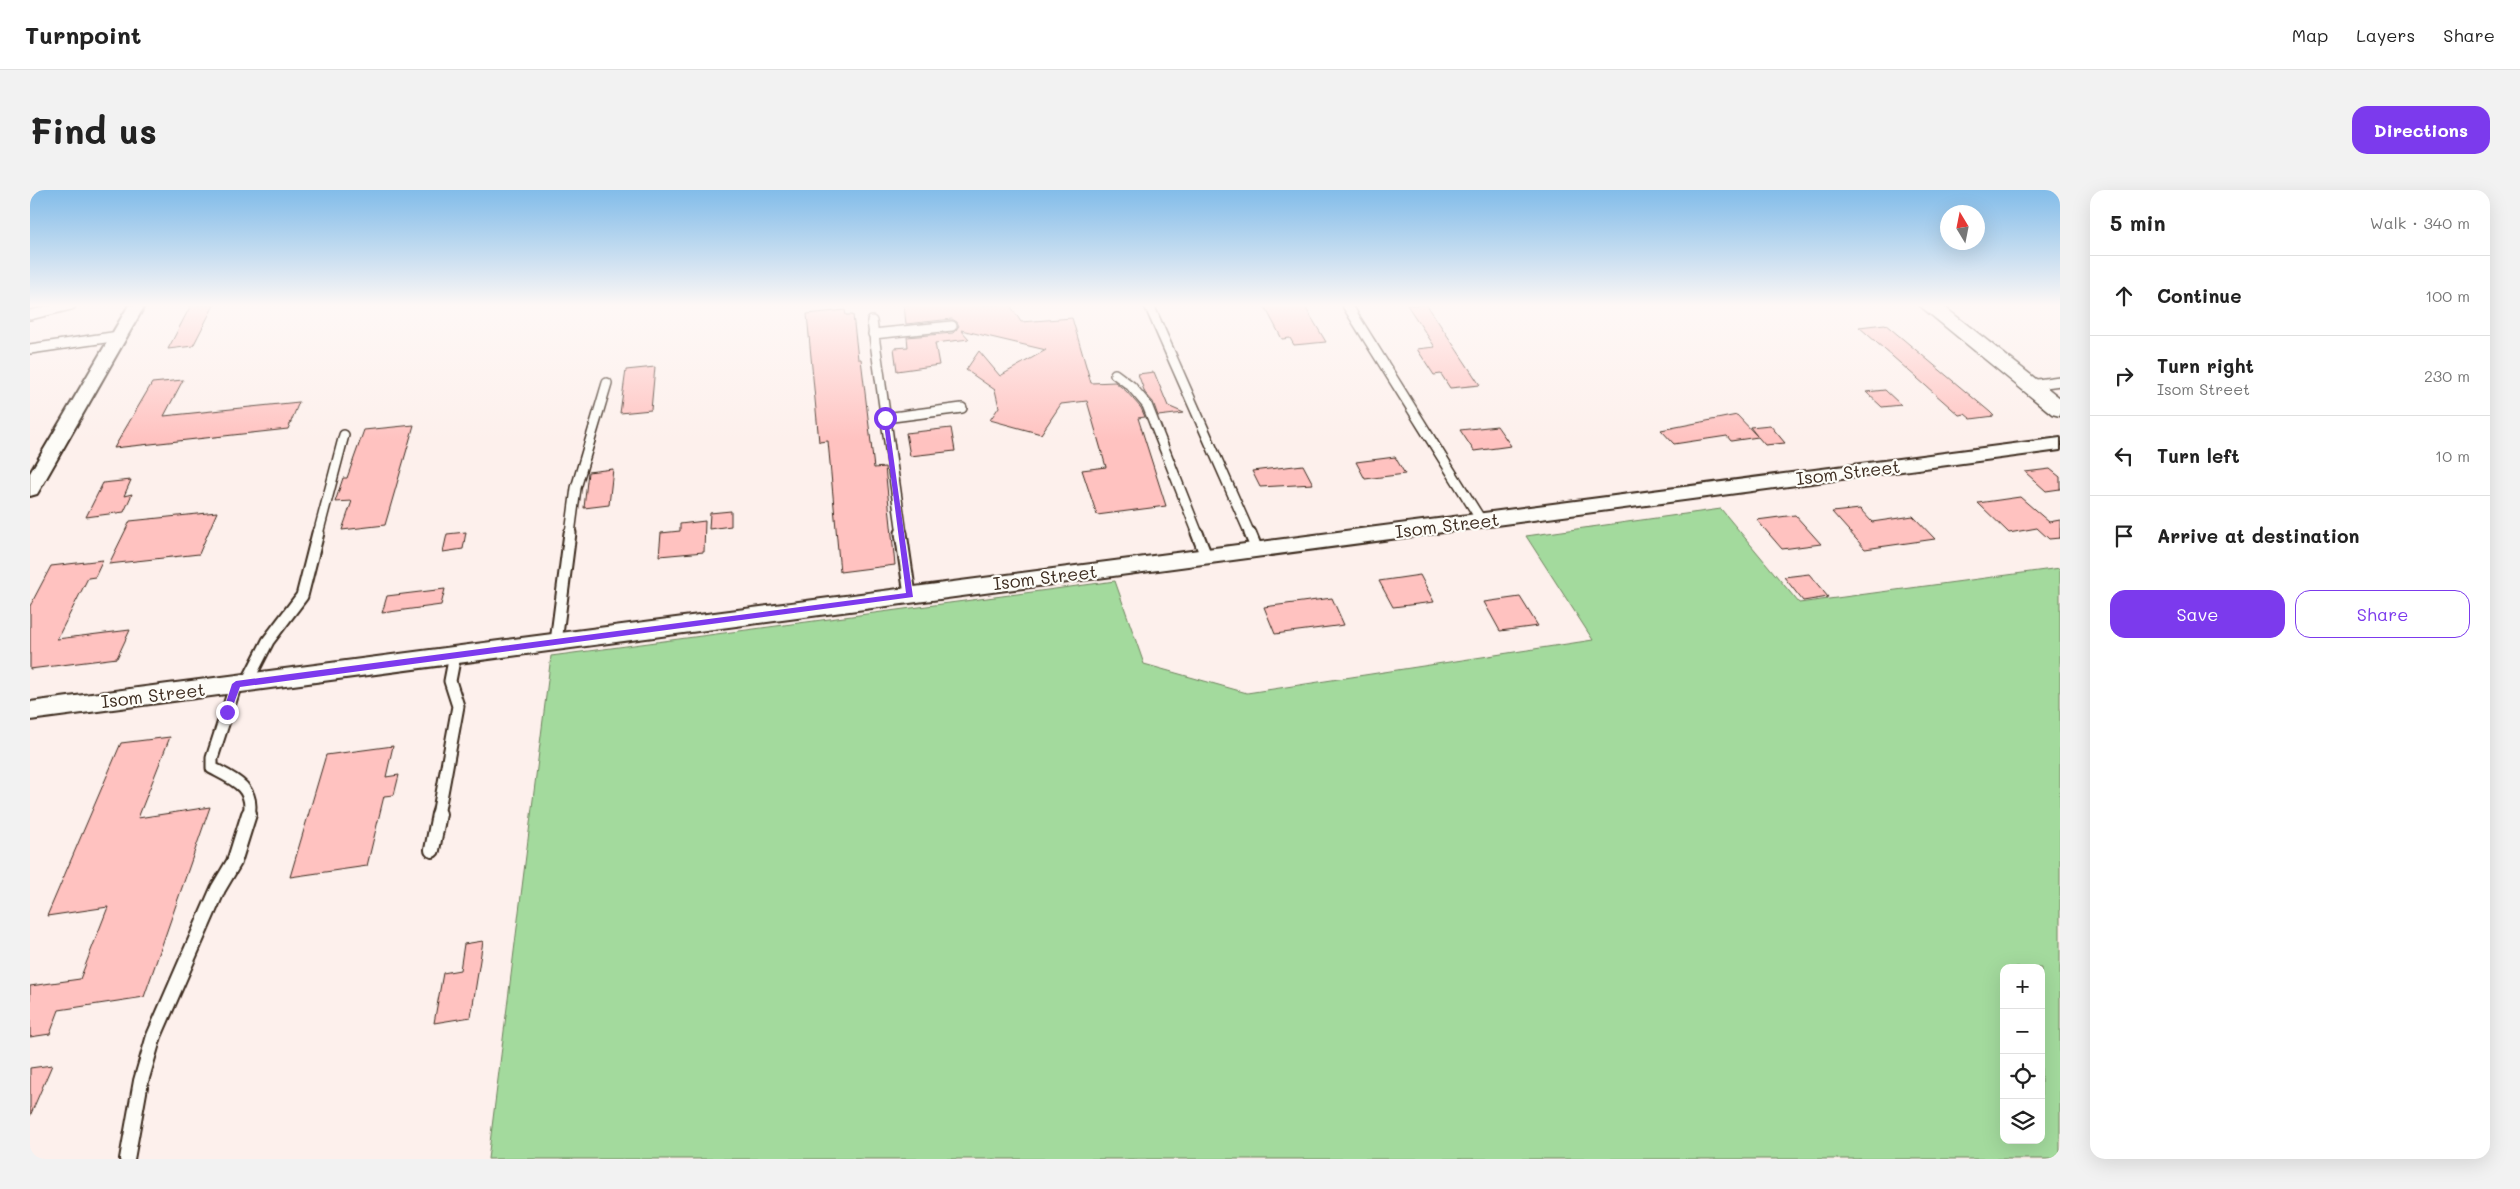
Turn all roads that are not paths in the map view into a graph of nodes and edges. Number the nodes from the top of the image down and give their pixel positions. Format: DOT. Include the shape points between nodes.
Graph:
graph roads {
  1 [pos="111,350"];
  2 [pos="875,350"];
  3 [pos="1170,350"];
  4 [pos="1375,350"];
  5 [pos="1986,350"];
  6 [pos="1115,374"];
  7 [pos="2060,381"];
  8 [pos="607,383"];
  9 [pos="2030,385"];
  10 [pos="962,408"];
  11 [pos="2060,409"];
  12 [pos="885,418"];
  13 [pos="344,434"];
  14 [pos="2060,444"];
  15 [pos="30,489"];
  16 [pos="1481,520"];
  17 [pos="1258,550"];
  18 [pos="1206,556"];
  19 [pos="910,595"];
  20 [pos="556,642"];
  21 [pos="455,655"];
  22 [pos="242,683"];
  23 [pos="30,711"];
  24 [pos="432,850"];
  25 [pos="127,1159"];
  1 -- 15 [label="street"];
  2 -- 12 [label="lane"];
  3 -- 17 [label="lane"];
  4 -- 16 [label="lane"];
  5 -- 9 [label="main road"];
  6 -- 18 [label="lane" via="1131,386 1147,405"];
  7 -- 9 [label="lane"];
  8 -- 20 [label="lane" via="576,488"];
  9 -- 11 [label="main road"];
  10 -- 12 [label="lane"];
  12 -- 19 [label="lane"];
  13 -- 22 [label="lane" via="302,596"];
  14 -- 16 [label="street, Isom Street"];
  16 -- 17 [label="street, Isom Street"];
  17 -- 18 [label="street, Isom Street"];
  18 -- 19 [label="street, Isom Street"];
  19 -- 20 [label="street, Isom Street"];
  20 -- 21 [label="street, Isom Street"];
  21 -- 22 [label="street, Isom Street"];
  21 -- 24 [label="lane" via="450,681 458,706"];
  22 -- 23 [label="street, Isom Street"];
  22 -- 25 [label="lane" via="212,758 212,768 242,784 248,793 250,812 234,862 218,889 154,1036 141,1080"];
}
